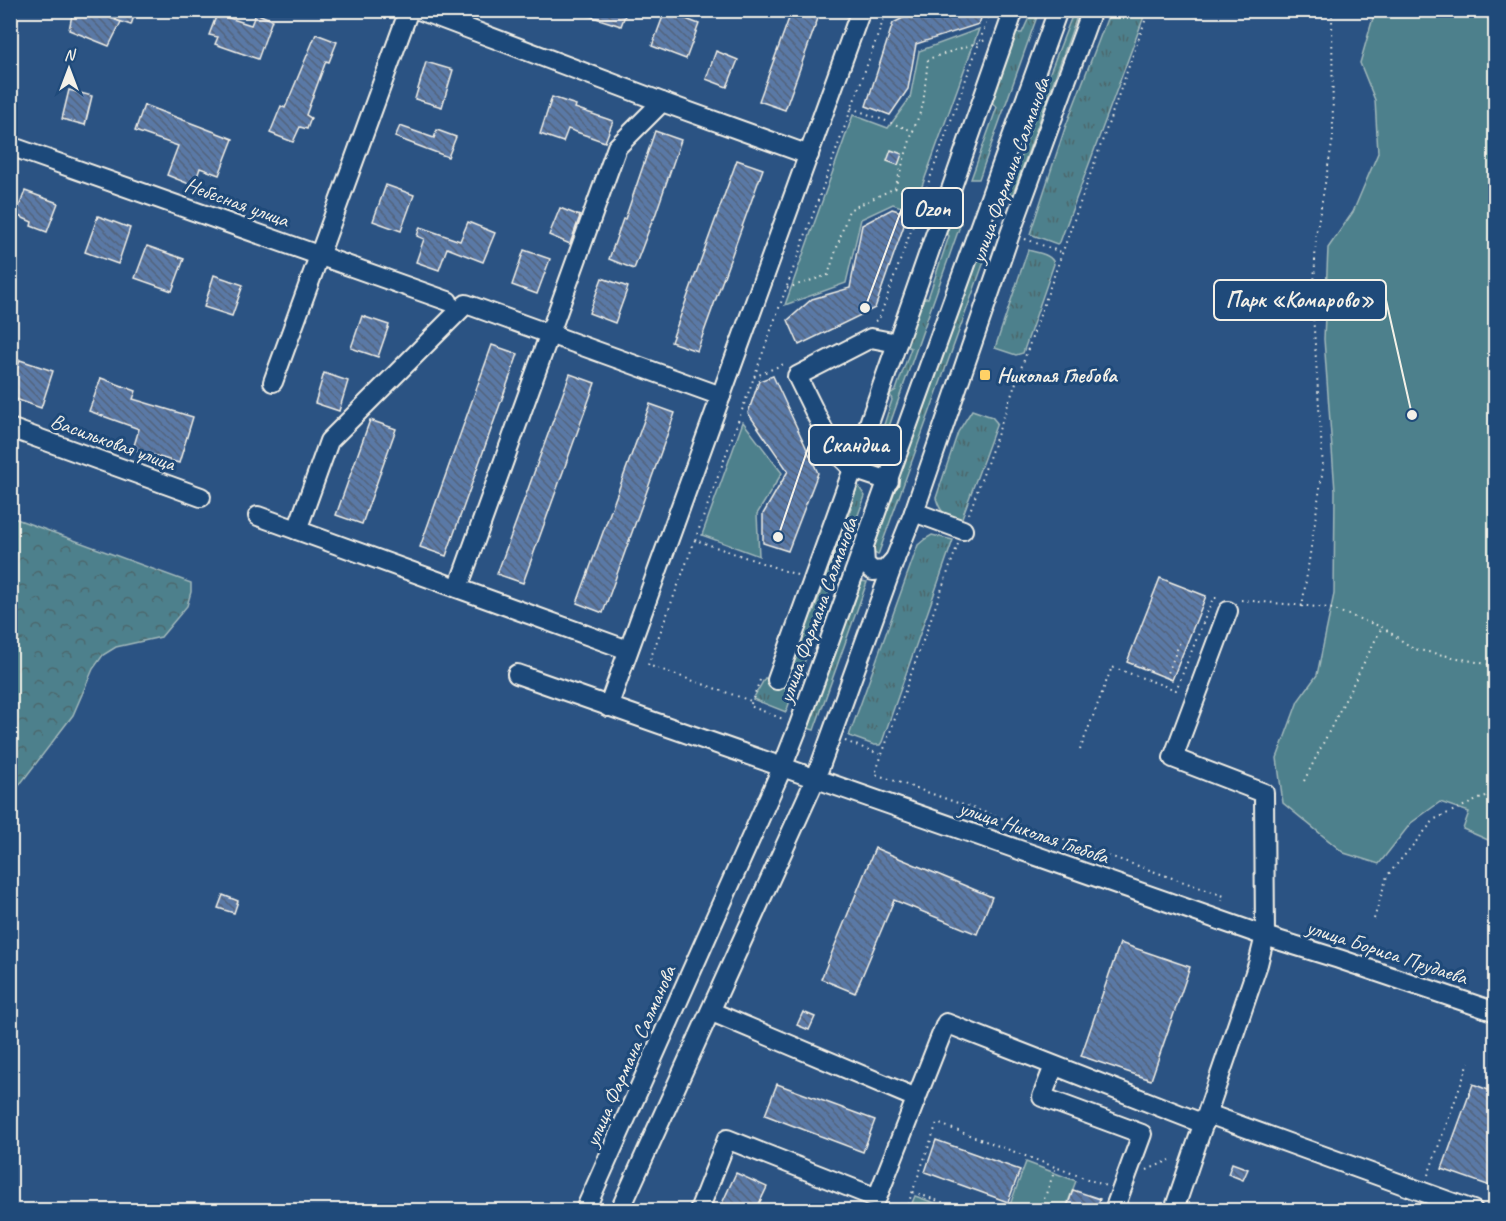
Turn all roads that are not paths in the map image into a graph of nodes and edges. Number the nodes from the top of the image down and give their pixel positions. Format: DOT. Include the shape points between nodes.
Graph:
graph roads {
  1 [pos="409,10"];
  2 [pos="419,10"];
  3 [pos="861,10"];
  4 [pos="1014,10"];
  5 [pos="1058,10"];
  6 [pos="1092,10"];
  7 [pos="659,101"];
  8 [pos="10,146"];
  9 [pos="809,155"];
  10 [pos="319,255"];
  11 [pos="448,302"];
  12 [pos="550,334"];
  13 [pos="897,342"];
  14 [pos="273,382"];
  15 [pos="721,396"];
  16 [pos="10,429"];
  17 [pos="854,469"];
  18 [pos="889,481"];
  19 [pos="201,497"];
  20 [pos="914,512"];
  21 [pos="258,516"];
  22 [pos="297,530"];
  23 [pos="963,530"];
  24 [pos="864,548"];
  25 [pos="895,560"];
  26 [pos="458,588"];
  27 [pos="1229,603"];
  28 [pos="628,650"];
  29 [pos="517,674"];
  30 [pos="777,680"];
  31 [pos="608,707"];
  32 [pos="782,768"];
  33 [pos="815,780"];
  34 [pos="1265,936"];
  35 [pos="1496,1011"];
  36 [pos="712,1012"];
  37 [pos="1054,1066"];
  38 [pos="916,1098"];
  39 [pos="1206,1119"];
  40 [pos="585,1210"];
  41 [pos="620,1210"];
  42 [pos="699,1210"];
  43 [pos="1114,1210"];
  44 [pos="1174,1210"];
  45 [pos="1473,1210"];
  1 -- 10 [label="street"];
  2 -- 7 [label="street"];
  3 -- 9 [label="street"];
  4 -- 13 [label="street"];
  5 -- 18 [label="street, улица Фармана Салманова"];
  6 -- 20 [label="street, улица Фармана Салманова"];
  7 -- 9 [label="street"];
  7 -- 12 [label="street" via="617,147"];
  8 -- 10 [label="street, Небесная улица"];
  9 -- 15 [label="street"];
  10 -- 11 [label="street, Небесная улица"];
  10 -- 14 [label="street"];
  12 -- 15 [label="street"];
  12 -- 22 [label="street" via="466,304 329,441"];
  12 -- 26 [label="street"];
  13 -- 17 [label="street"];
  13 -- 17 [label="street" via="871,338 797,376 833,449"];
  15 -- 28 [label="street"];
  16 -- 19 [label="street, Васильковая улица"];
  17 -- 18 [label="street"];
  17 -- 30 [label="street"];
  18 -- 24 [label="street, улица Фармана Салманова"];
  20 -- 23 [label="street"];
  20 -- 25 [label="street, улица Фармана Салманова"];
  21 -- 22 [label="street"];
  22 -- 26 [label="street"];
  24 -- 25 [label="street" via="865,564 873,571 885,570"];
  24 -- 32 [label="street, улица Фармана Салманова"];
  25 -- 33 [label="street, улица Фармана Салманова"];
  26 -- 28 [label="street"];
  27 -- 34 [label="street" via="1173,758 1264,793"];
  28 -- 31 [label="street"];
  29 -- 31 [label="street, улица Николая Глебова"];
  31 -- 32 [label="street, улица Николая Глебова"];
  32 -- 33 [label="street, улица Николая Глебова"];
  32 -- 40 [label="street, улица Фармана Салманова"];
  33 -- 34 [label="street, улица Николая Глебова"];
  33 -- 36 [label="street, улица Фармана Салманова"];
  34 -- 35 [label="street, улица Бориса Прудаева"];
  34 -- 39 [label="street"];
  36 -- 38 [label="street"];
  36 -- 41 [label="street, улица Фармана Салманова"];
  37 -- 38 [label="street" via="946,1023"];
  37 -- 39 [label="street"];
  37 -- 43 [label="street" via="1042,1097 1142,1134"];
  38 -- 42 [label="street" via="877,1198 727,1139"];
  39 -- 44 [label="street"];
  39 -- 45 [label="street"];
}
